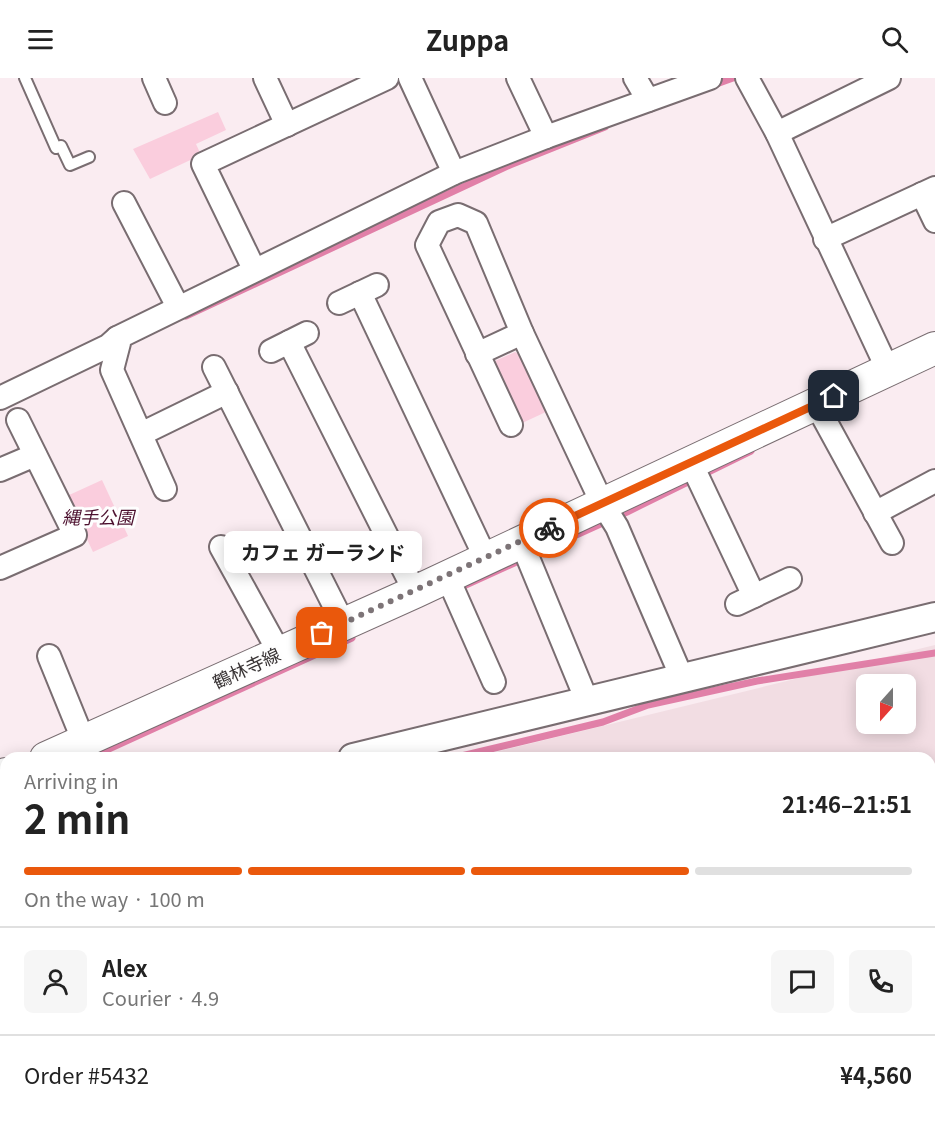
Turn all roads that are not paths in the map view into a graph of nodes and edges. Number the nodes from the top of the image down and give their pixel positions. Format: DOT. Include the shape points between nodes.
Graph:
graph roads {
  1 [pos="25,78"];
  2 [pos="154,78"];
  3 [pos="265,78"];
  4 [pos="387,78"];
  5 [pos="410,78"];
  6 [pos="518,78"];
  7 [pos="636,78"];
  8 [pos="710,78"];
  9 [pos="748,80"];
  10 [pos="879,80"];
  11 [pos="648,100"];
  12 [pos="165,103"];
  13 [pos="287,125"];
  14 [pos="777,133"];
  15 [pos="546,137"];
  16 [pos="89,156"];
  17 [pos="454,173"];
  18 [pos="929,191"];
  19 [pos="124,203"];
  20 [pos="935,220"];
  21 [pos="825,238"];
  22 [pos="254,269"];
  23 [pos="339,303"];
  24 [pos="178,307"];
  25 [pos="522,333"];
  26 [pos="289,342"];
  27 [pos="117,347"];
  28 [pos="935,348"];
  29 [pos="477,354"];
  30 [pos="214,367"];
  31 [pos="888,370"];
  32 [pos="227,392"];
  33 [pos="0,398"];
  34 [pos="819,412"];
  35 [pos="18,420"];
  36 [pos="511,425"];
  37 [pos="141,434"];
  38 [pos="35,455"];
  39 [pos="0,470"];
  40 [pos="695,474"];
  41 [pos="935,481"];
  42 [pos="165,489"];
  43 [pos="610,515"];
  44 [pos="871,520"];
  45 [pos="892,543"];
  46 [pos="221,547"];
  47 [pos="526,555"];
  48 [pos="486,559"];
  49 [pos="0,568"];
  50 [pos="790,579"];
  51 [pos="451,588"];
  52 [pos="415,592"];
  53 [pos="935,617"];
  54 [pos="343,623"];
  55 [pos="279,652"];
  56 [pos="49,656"];
  57 [pos="682,678"];
  58 [pos="494,682"];
  59 [pos="587,701"];
  60 [pos="84,742"];
  61 [pos="60,752"];
  62 [pos="378,752"];
  1 -- 16 [label="lane" via="56,148 61,146 70,165"];
  2 -- 12 [label="street"];
  3 -- 13 [label="street"];
  4 -- 13 [label="street"];
  5 -- 17 [label="street"];
  6 -- 15 [label="street"];
  7 -- 11 [label="street"];
  8 -- 11 [label="street"];
  9 -- 14 [label="street"];
  10 -- 14 [label="street"];
  11 -- 15 [label="street"];
  13 -- 22 [label="street" via="203,164"];
  14 -- 21 [label="street"];
  15 -- 17 [label="street"];
  17 -- 22 [label="street"];
  18 -- 20 [label="street"];
  18 -- 21 [label="street"];
  19 -- 24 [label="street"];
  21 -- 31 [label="street"];
  22 -- 24 [label="street"];
  23 -- 48 [label="street" via="369,289 449,459"];
  24 -- 27 [label="street"];
  25 -- 29 [label="street"];
  25 -- 29 [label="street" via="476,223 458,215 439,222 427,245"];
  25 -- 43 [label="street"];
  26 -- 52 [label="street"];
  27 -- 33 [label="street" via="108,346"];
  27 -- 37 [label="street" via="112,370"];
  28 -- 31 [label="main road, 鶴林寺線"];
  29 -- 36 [label="street"];
  30 -- 32 [label="street"];
  31 -- 34 [label="main road, 鶴林寺線"];
  32 -- 37 [label="street"];
  32 -- 54 [label="street"];
  34 -- 40 [label="main road, 鶴林寺線"];
  34 -- 44 [label="street"];
  35 -- 38 [label="street"];
  37 -- 42 [label="street"];
  38 -- 39 [label="street"];
  38 -- 49 [label="street" via="75,535"];
  40 -- 43 [label="main road, 鶴林寺線"];
  40 -- 50 [label="street" via="745,600"];
  41 -- 44 [label="street"];
  43 -- 47 [label="main road, 鶴林寺線"];
  43 -- 57 [label="street"];
  44 -- 45 [label="street"];
  46 -- 55 [label="street"];
  47 -- 48 [label="main road, 鶴林寺線"];
  47 -- 59 [label="street"];
  48 -- 51 [label="main road, 鶴林寺線"];
  51 -- 52 [label="main road, 鶴林寺線"];
  51 -- 58 [label="street"];
  52 -- 54 [label="main road, 鶴林寺線"];
  53 -- 57 [label="street"];
  54 -- 55 [label="main road, 鶴林寺線"];
  55 -- 60 [label="main road, 鶴林寺線"];
  56 -- 60 [label="street"];
  57 -- 59 [label="street"];
  59 -- 62 [label="street"];
  60 -- 61 [label="main road, 鶴林寺線"];
}
